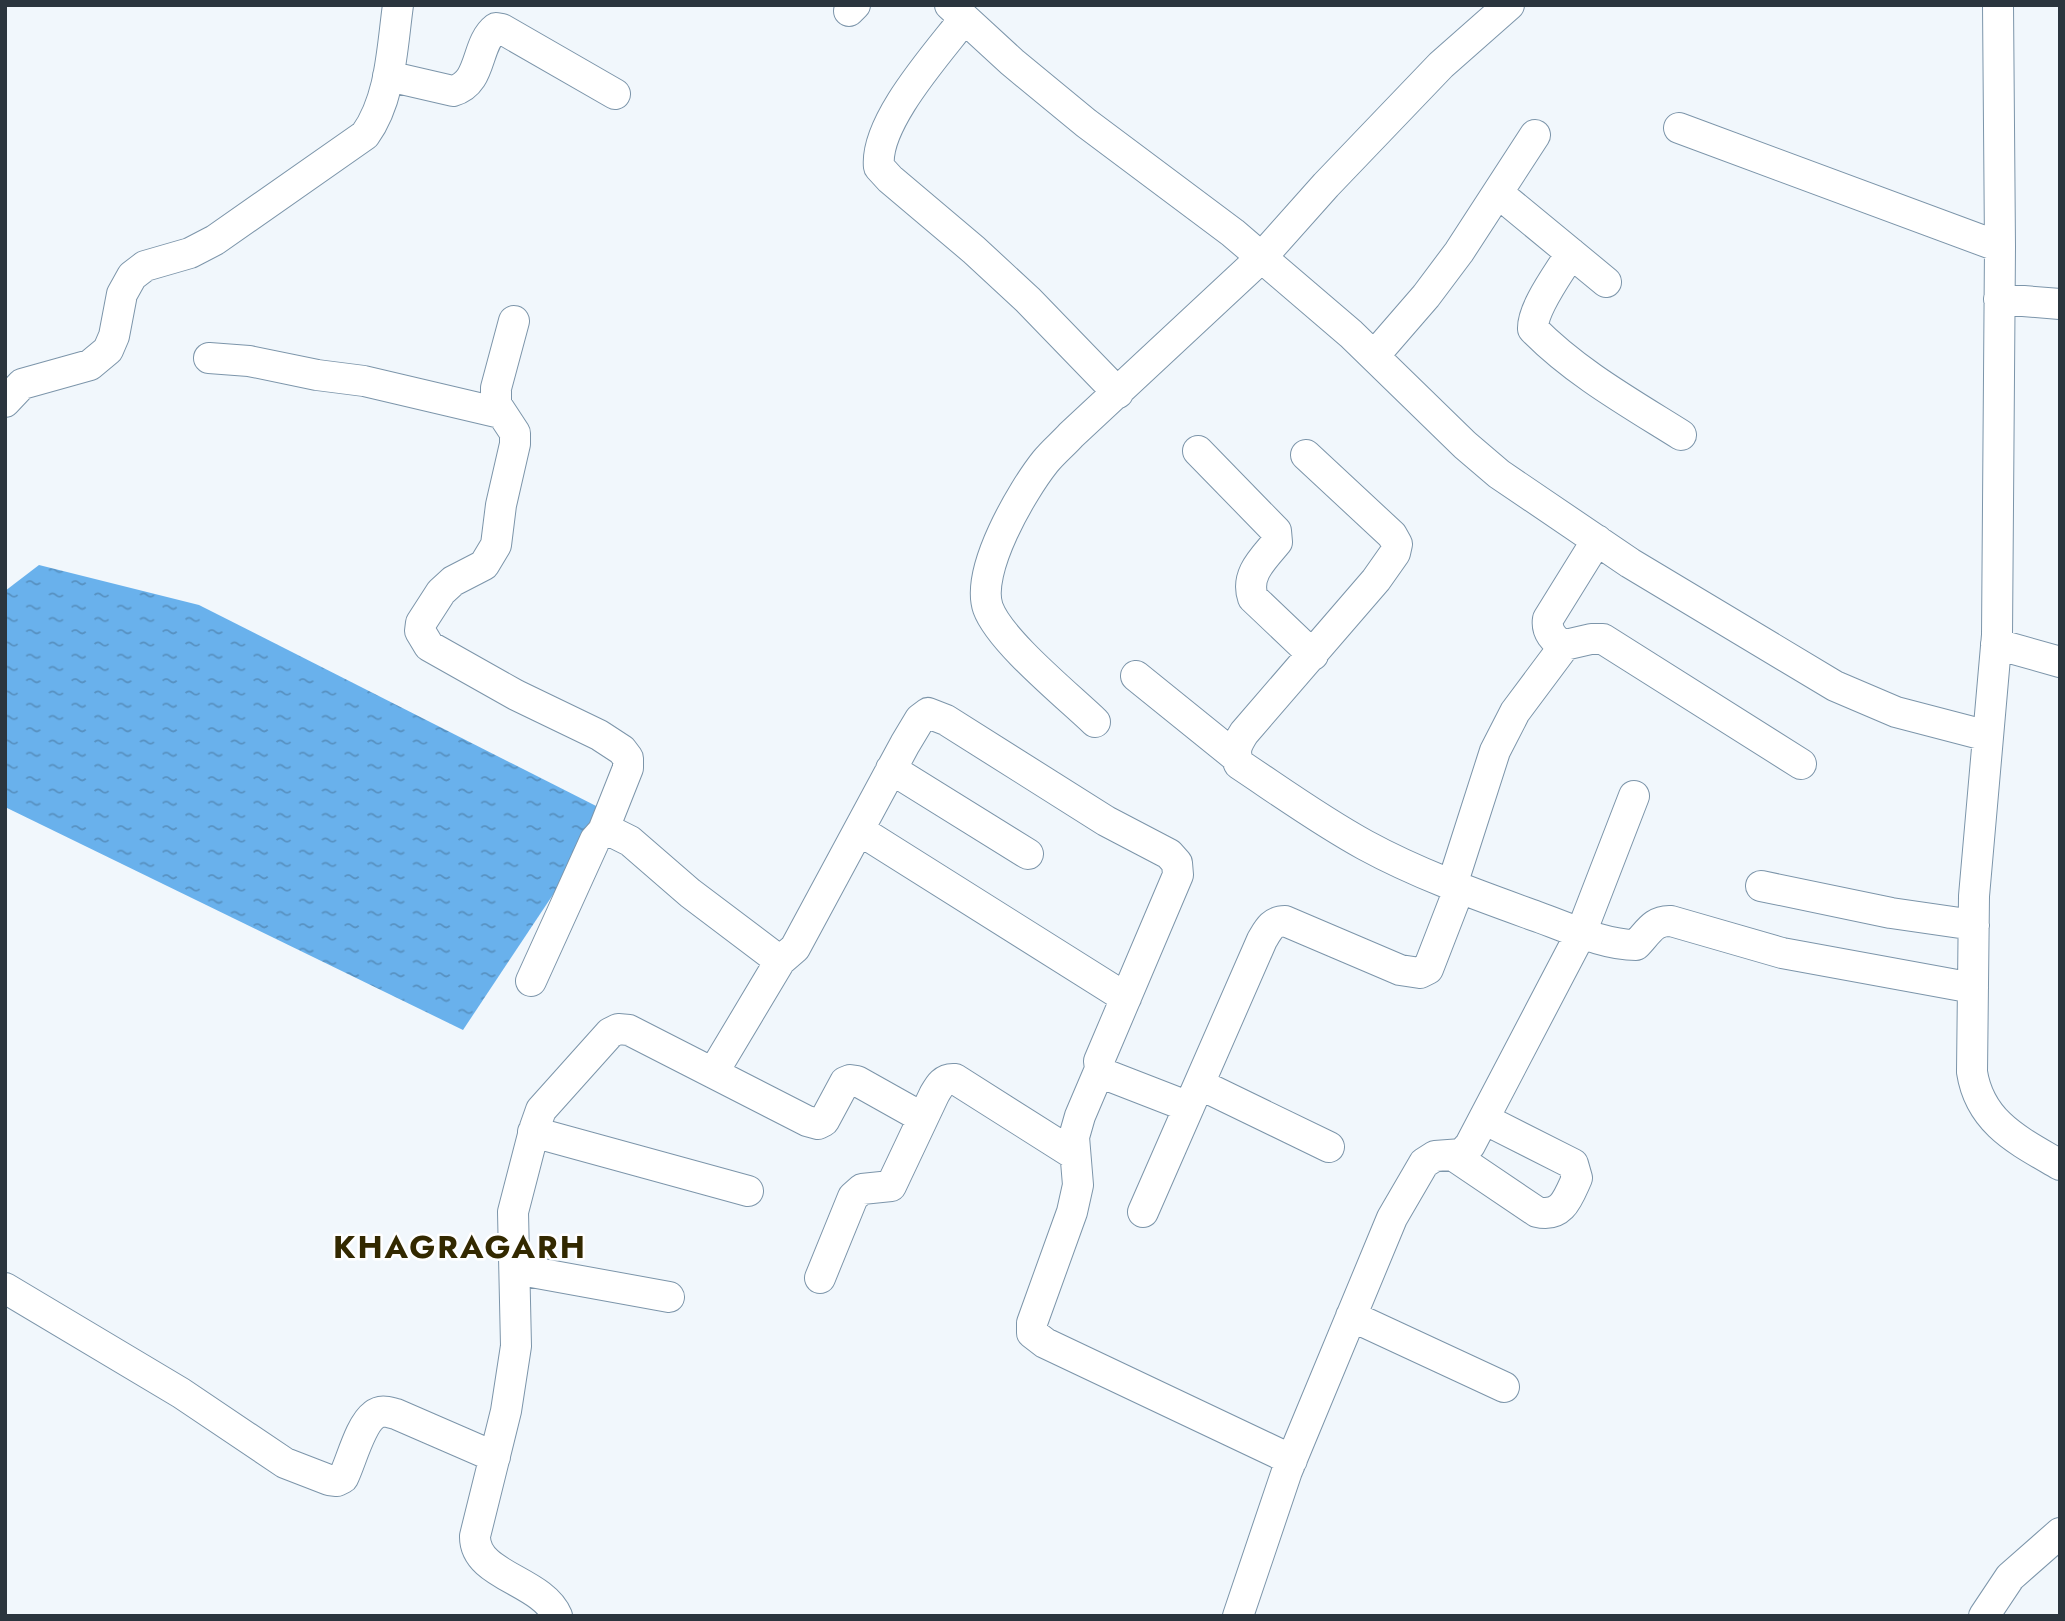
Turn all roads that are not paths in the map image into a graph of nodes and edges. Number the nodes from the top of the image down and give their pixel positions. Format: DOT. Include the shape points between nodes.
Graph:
graph roads {
  1 [pos="398,5"];
  2 [pos="1509,5"];
  3 [pos="1998,5"];
  4 [pos="957,12"];
  5 [pos="388,76"];
  6 [pos="615,94"];
  7 [pos="1679,128"];
  8 [pos="1535,135"];
  9 [pos="1497,193"];
  10 [pos="2000,247"];
  11 [pos="1571,253"];
  12 [pos="1261,258"];
  13 [pos="1606,282"];
  14 [pos="1999,299"];
  15 [pos="2060,304"];
  16 [pos="514,321"];
  17 [pos="1374,356"];
  18 [pos="209,358"];
  19 [pos="11,386"];
  20 [pos="1118,393"];
  21 [pos="500,413"];
  22 [pos="1681,435"];
  23 [pos="1198,451"];
  24 [pos="1306,455"];
  25 [pos="1597,540"];
  26 [pos="1996,644"];
  27 [pos="1565,645"];
  28 [pos="1313,655"];
  29 [pos="2060,662"];
  30 [pos="1136,676"];
  31 [pos="1095,722"];
  32 [pos="1988,736"];
  33 [pos="1236,756"];
  34 [pos="1801,764"];
  35 [pos="891,769"];
  36 [pos="1634,796"];
  37 [pos="859,830"];
  38 [pos="603,831"];
  39 [pos="1028,854"];
  40 [pos="1761,886"];
  41 [pos="1455,887"];
  42 [pos="1974,925"];
  43 [pos="1581,933"];
  44 [pos="780,961"];
  45 [pos="531,981"];
  46 [pos="1973,988"];
  47 [pos="1126,998"];
  48 [pos="1100,1069"];
  49 [pos="713,1073"];
  50 [pos="1194,1095"];
  51 [pos="923,1118"];
  52 [pos="1484,1119"];
  53 [pos="533,1132"];
  54 [pos="1329,1147"];
  55 [pos="1075,1156"];
  56 [pos="1454,1156"];
  57 [pos="2060,1165"];
  58 [pos="748,1191"];
  59 [pos="1143,1212"];
  60 [pos="515,1269"];
  61 [pos="820,1278"];
  62 [pos="5,1288"];
  63 [pos="669,1297"];
  64 [pos="1351,1317"];
  65 [pos="1504,1387"];
  66 [pos="495,1457"];
  67 [pos="1292,1460"];
  68 [pos="2060,1533"];
  69 [pos="557,1616"];
  70 [pos="1238,1616"];
  71 [pos="1984,1616"];
  1 -- 5 [label="street"];
  2 -- 12 [label="street" via="1441,65"];
  3 -- 10 [label="street"];
  4 -- 12 [label="street" via="1086,123"];
  4 -- 20 [label="street" via="896,113 881,143 879,167 1028,300"];
  5 -- 6 [label="street" via="453,91 463,88 496,28"];
  5 -- 19 [label="street" via="379,112 365,135 215,240 145,266 132,276 122,294 108,351 90,365"];
  7 -- 10 [label="street"];
  8 -- 9 [label="street"];
  9 -- 11 [label="street"];
  9 -- 17 [label="street" via="1459,253"];
  10 -- 14 [label="street"];
  11 -- 13 [label="street"];
  11 -- 22 [label="street" via="1532,320 1532,328 1604,386"];
  12 -- 17 [label="street"];
  12 -- 20 [label="street"];
  14 -- 15 [label="street"];
  14 -- 26 [label="street"];
  16 -- 21 [label="street" via="496,388"];
  17 -- 25 [label="street" via="1499,474"];
  18 -- 21 [label="street" via="364,381"];
  20 -- 31 [label="street" via="1071,435 1030,485 1000,535 985,598 1000,629"];
  21 -- 38 [label="street" via="515,433 515,444 496,545 484,565 441,592 420,631 429,646 622,750 628,768"];
  23 -- 28 [label="street" via="1276,530 1277,542 1255,569 1253,598"];
  24 -- 28 [label="street" via="1397,544 1376,580"];
  25 -- 27 [label="street" via="1548,620 1554,640"];
  25 -- 32 [label="street" via="1835,686 1896,712"];
  26 -- 29 [label="street"];
  26 -- 32 [label="street"];
  27 -- 34 [label="street" via="1603,639"];
  27 -- 41 [label="street" via="1515,712 1495,751"];
  28 -- 33 [label="street" via="1244,733"];
  30 -- 33 [label="street"];
  32 -- 42 [label="street"];
  33 -- 41 [label="street" via="1239,764 1315,816"];
  35 -- 37 [label="street"];
  35 -- 39 [label="street"];
  35 -- 47 [label="street" via="919,719 928,713 1106,821 1170,854 1178,875"];
  36 -- 43 [label="street"];
  37 -- 44 [label="street" via="795,948"];
  37 -- 47 [label="street"];
  38 -- 44 [label="street" via="630,841"];
  38 -- 45 [label="street"];
  40 -- 42 [label="street"];
  41 -- 43 [label="street"];
  41 -- 50 [label="street" via="1428,969 1420,973 1400,970 1286,921 1271,925"];
  42 -- 46 [label="street"];
  43 -- 46 [label="street" via="1636,945 1653,925 1671,921 1782,953"];
  43 -- 52 [label="street"];
  44 -- 49 [label="street"];
  46 -- 57 [label="street" via="1972,1072 1982,1107 2013,1137"];
  47 -- 48 [label="street" via="1099,1061"];
  48 -- 50 [label="street" via="1104,1074"];
  48 -- 55 [label="street" via="1080,1116"];
  49 -- 51 [label="street" via="818,1124 850,1080"];
  49 -- 53 [label="street" via="629,1030 618,1029 610,1032 541,1110"];
  50 -- 54 [label="street"];
  50 -- 59 [label="street"];
  51 -- 55 [label="street" via="941,1083 955,1079"];
  51 -- 61 [label="street" via="891,1186 862,1189 853,1196"];
  52 -- 56 [label="street" via="1470,1145"];
  52 -- 56 [label="street" via="1573,1164 1577,1178 1567,1200 1547,1215 1536,1212"];
  53 -- 58 [label="street"];
  53 -- 60 [label="street" via="513,1212"];
  55 -- 67 [label="street" via="1078,1185 1072,1213 1032,1333"];
  56 -- 64 [label="street" via="1435,1156 1424,1163 1392,1218"];
  60 -- 63 [label="street"];
  60 -- 66 [label="street" via="516,1346"];
  62 -- 66 [label="street" via="181,1393 285,1463 317,1477 343,1478 367,1423 384,1411"];
  64 -- 65 [label="street"];
  64 -- 67 [label="street"];
  66 -- 69 [label="street" via="475,1547 491,1566 545,1598"];
  67 -- 70 [label="street"];
  68 -- 71 [label="street" via="2010,1577"];
}
